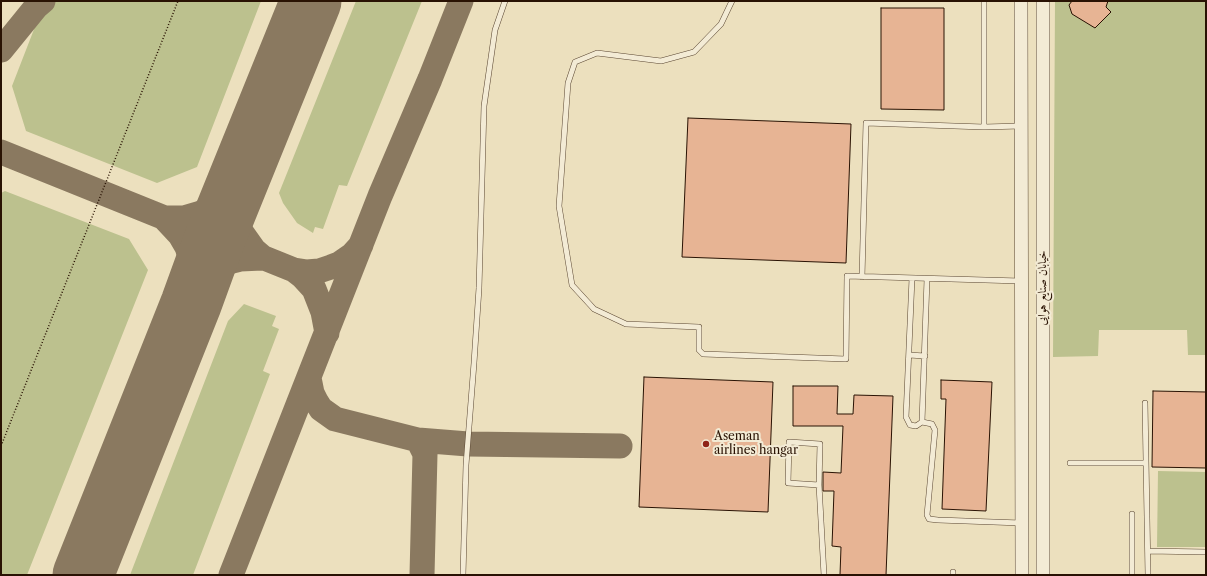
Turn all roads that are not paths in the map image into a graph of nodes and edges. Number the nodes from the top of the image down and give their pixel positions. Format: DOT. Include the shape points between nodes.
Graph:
graph roads {
  1 [pos="505,1"];
  2 [pos="732,1"];
  3 [pos="984,1"];
  4 [pos="1021,1"];
  5 [pos="1043,1"];
  6 [pos="1021,126"];
  7 [pos="1043,126"];
  8 [pos="984,127"];
  9 [pos="862,277"];
  10 [pos="912,278"];
  11 [pos="927,279"];
  12 [pos="1021,280"];
  13 [pos="1043,281"];
  14 [pos="909,355"];
  15 [pos="924,356"];
  16 [pos="1021,377"];
  17 [pos="1044,377"];
  18 [pos="1145,403"];
  19 [pos="922,422"];
  20 [pos="1070,463"];
  21 [pos="1146,463"];
  22 [pos="819,485"];
  23 [pos="1132,514"];
  24 [pos="1022,522"];
  25 [pos="1044,523"];
  26 [pos="1148,551"];
  27 [pos="1206,552"];
  28 [pos="463,575"];
  29 [pos="824,575"];
  30 [pos="1022,575"];
  31 [pos="1043,575"];
  32 [pos="1132,575"];
  33 [pos="1148,575"];
  1 -- 28 [label="lane" via="495,30 484,106 479,288 466,465"];
  2 -- 9 [label="lane" via="721,24 694,52 661,61 597,53 575,62 568,83 559,206 572,285 594,309 626,324 700,327 699,350 703,354 846,359 847,276"];
  3 -- 8 [label="lane"];
  4 -- 6 [label="street, خیابان صنایع هوایی"];
  5 -- 7 [label="street, خیابان صنایع هوایی"];
  6 -- 7 [label="street"];
  6 -- 8 [label="lane"];
  6 -- 12 [label="street, خیابان صنایع هوایی"];
  7 -- 13 [label="street, خیابان صنایع هوایی"];
  8 -- 9 [label="lane" via="866,124"];
  9 -- 10 [label="lane"];
  10 -- 11 [label="lane"];
  10 -- 14 [label="lane"];
  11 -- 12 [label="lane"];
  11 -- 15 [label="lane"];
  12 -- 13 [label="street"];
  12 -- 16 [label="street, خیابان صنایع هوایی"];
  13 -- 17 [label="street, خیابان صنایع هوایی"];
  14 -- 15 [label="lane"];
  14 -- 19 [label="lane" via="906,417 910,425 916,426"];
  15 -- 19 [label="lane"];
  16 -- 17 [label="street"];
  16 -- 24 [label="street, خیابان صنایع هوایی"];
  17 -- 25 [label="street, خیابان صنایع هوایی"];
  18 -- 21 [label="lane"];
  19 -- 24 [label="lane" via="932,424 935,430 927,515 929,519"];
  20 -- 21 [label="lane"];
  21 -- 26 [label="lane"];
  22 -- 22 [label="lane" via="788,483 789,442 820,444"];
  22 -- 29 [label="lane"];
  23 -- 32 [label="lane"];
  24 -- 25 [label="street"];
  24 -- 30 [label="street, خیابان صنایع هوایی"];
  25 -- 31 [label="street, خیابان صنایع هوایی"];
  26 -- 27 [label="lane"];
  26 -- 33 [label="lane"];
}
